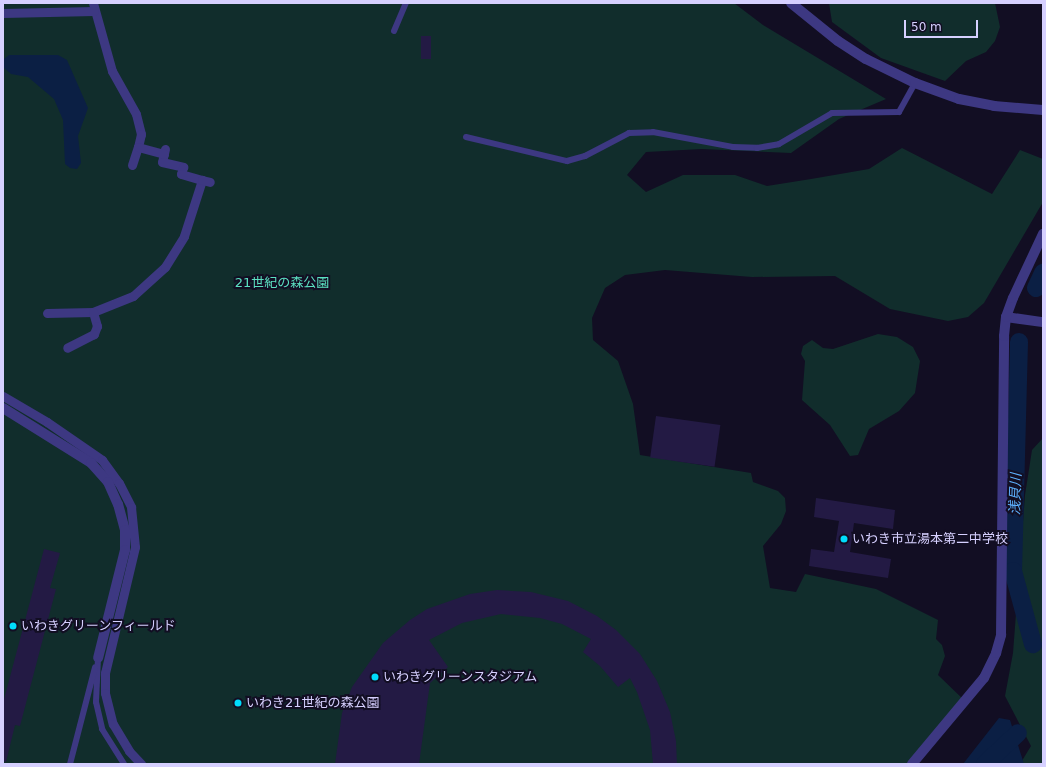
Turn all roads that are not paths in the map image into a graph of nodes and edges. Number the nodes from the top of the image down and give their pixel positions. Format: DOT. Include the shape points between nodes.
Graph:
graph roads {
  1 [pos="406,3"];
  2 [pos="791,3"];
  3 [pos="93,7"];
  4 [pos="3,13"];
  5 [pos="394,31"];
  6 [pos="914,83"];
  7 [pos="1043,110"];
  8 [pos="466,136"];
  9 [pos="138,148"];
  10 [pos="132,165"];
  11 [pos="1043,234"];
  12 [pos="93,312"];
  13 [pos="47,313"];
  14 [pos="1006,317"];
  15 [pos="1043,322"];
  16 [pos="67,348"];
  17 [pos="3,396"];
  18 [pos="3,408"];
  19 [pos="98,658"];
  20 [pos="70,764"];
  21 [pos="124,764"];
  22 [pos="141,764"];
  23 [pos="912,764"];
  1 -- 5 [label="lane"];
  2 -- 6 [label="street" via="838,41 866,59"];
  3 -- 4 [label="street"];
  3 -- 9 [label="street" via="112,71 136,114 141,134"];
  6 -- 7 [label="street" via="959,99"];
  6 -- 8 [label="lane" via="899,112 832,114 779,144 758,148 733,147 653,132 629,133 586,156 567,160"];
  9 -- 10 [label="street"];
  9 -- 12 [label="street" via="164,152 162,162 183,166 181,174 206,181 184,236 165,267 133,296"];
  11 -- 14 [label="street" via="1024,270"];
  12 -- 13 [label="street"];
  12 -- 16 [label="street" via="97,326 94,334"];
  14 -- 15 [label="street"];
  14 -- 23 [label="street" via="1002,413 1001,635 996,654 984,678"];
  17 -- 22 [label="street" via="47,422 102,460 122,488 131,507 135,547 105,673 105,693 113,724 129,751"];
  18 -- 19 [label="street" via="91,463 108,482 118,504 125,530 125,550"];
  19 -- 20 [label="lane"];
  19 -- 21 [label="lane" via="96,702 102,729"];
}
